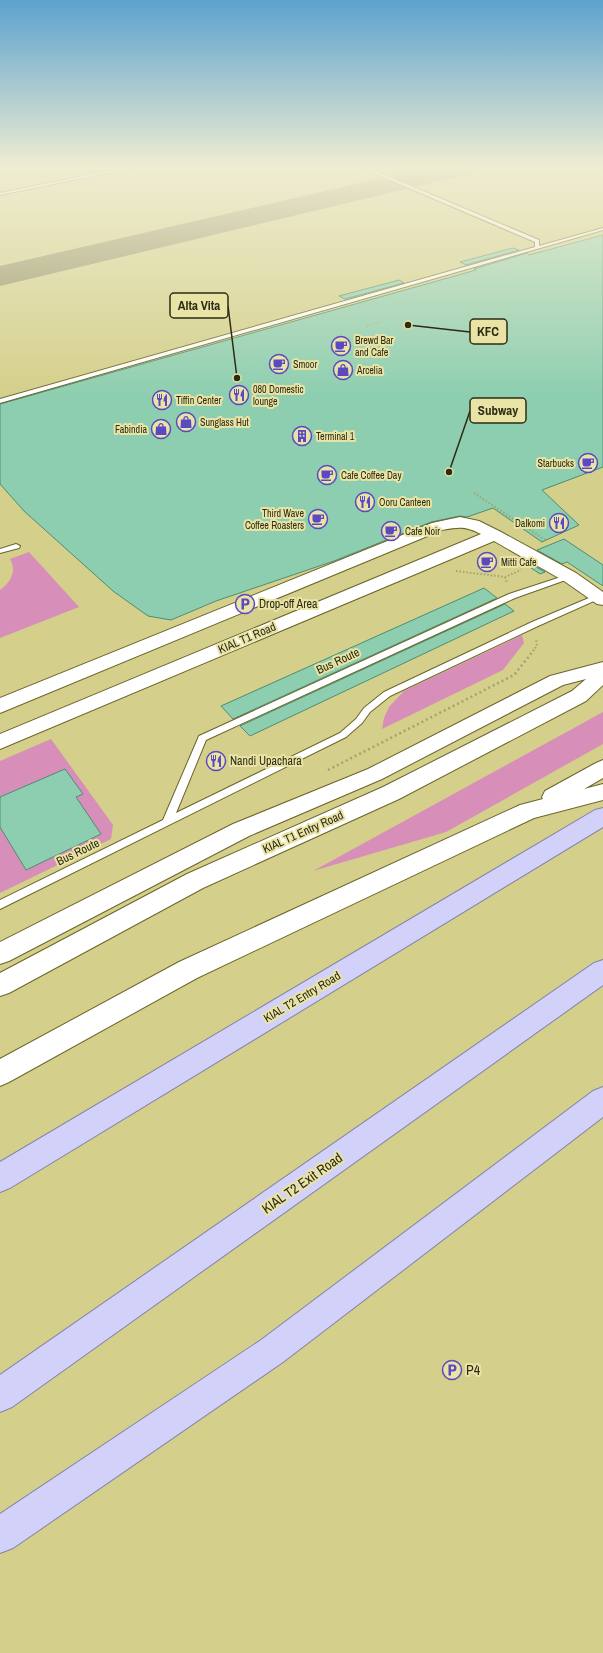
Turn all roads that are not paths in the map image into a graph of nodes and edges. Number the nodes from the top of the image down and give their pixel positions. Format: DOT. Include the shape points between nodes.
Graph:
graph roads {
  1 [pos="537,242"];
  2 [pos="554,242"];
  3 [pos="537,247"];
  4 [pos="0,401"];
  5 [pos="495,535"];
  6 [pos="16,546"];
  7 [pos="0,551"];
  8 [pos="570,577"];
  9 [pos="601,598"];
  10 [pos="603,668"];
  11 [pos="603,674"];
  12 [pos="0,706"];
  13 [pos="0,742"];
  14 [pos="603,768"];
  15 [pos="603,792"];
  16 [pos="528,811"];
  17 [pos="603,816"];
  18 [pos="167,823"];
  19 [pos="0,905"];
  20 [pos="0,954"];
  21 [pos="603,971"];
  22 [pos="0,985"];
  23 [pos="0,1073"];
  24 [pos="603,1100"];
  25 [pos="0,1178"];
  26 [pos="0,1395"];
  27 [pos="0,1535"];
  1 -- 3 [label="lane"];
  2 -- 3 [label="lane"];
  3 -- 4 [label="lane"];
  5 -- 8 [label="main road"];
  5 -- 12 [label="main road" via="473,524 460,522 438,526"];
  5 -- 13 [label="main road, KIAL T1 Road"];
  6 -- 7 [label="lane"];
  8 -- 9 [label="main road"];
  8 -- 18 [label="lane, Bus Route" via="512,596 202,738"];
  9 -- 18 [label="lane, Bus Route" via="535,624 387,694 343,735"];
  10 -- 20 [label="main road, KIAL T1 Entry Road" via="557,680 375,774 241,830"];
  11 -- 22 [label="main road, KIAL T1 Entry Road" via="579,696 405,786 195,881"];
  14 -- 16 [label="main road"];
  15 -- 16 [label="main road"];
  16 -- 23 [label="main road" via="188,970"];
  17 -- 25 [label="main road, KIAL T2 Entry Road"];
  18 -- 19 [label="lane, Bus Route"];
  21 -- 26 [label="main road, KIAL T2 Exit Road"];
  24 -- 27 [label="main road" via="272,1351"];
}
